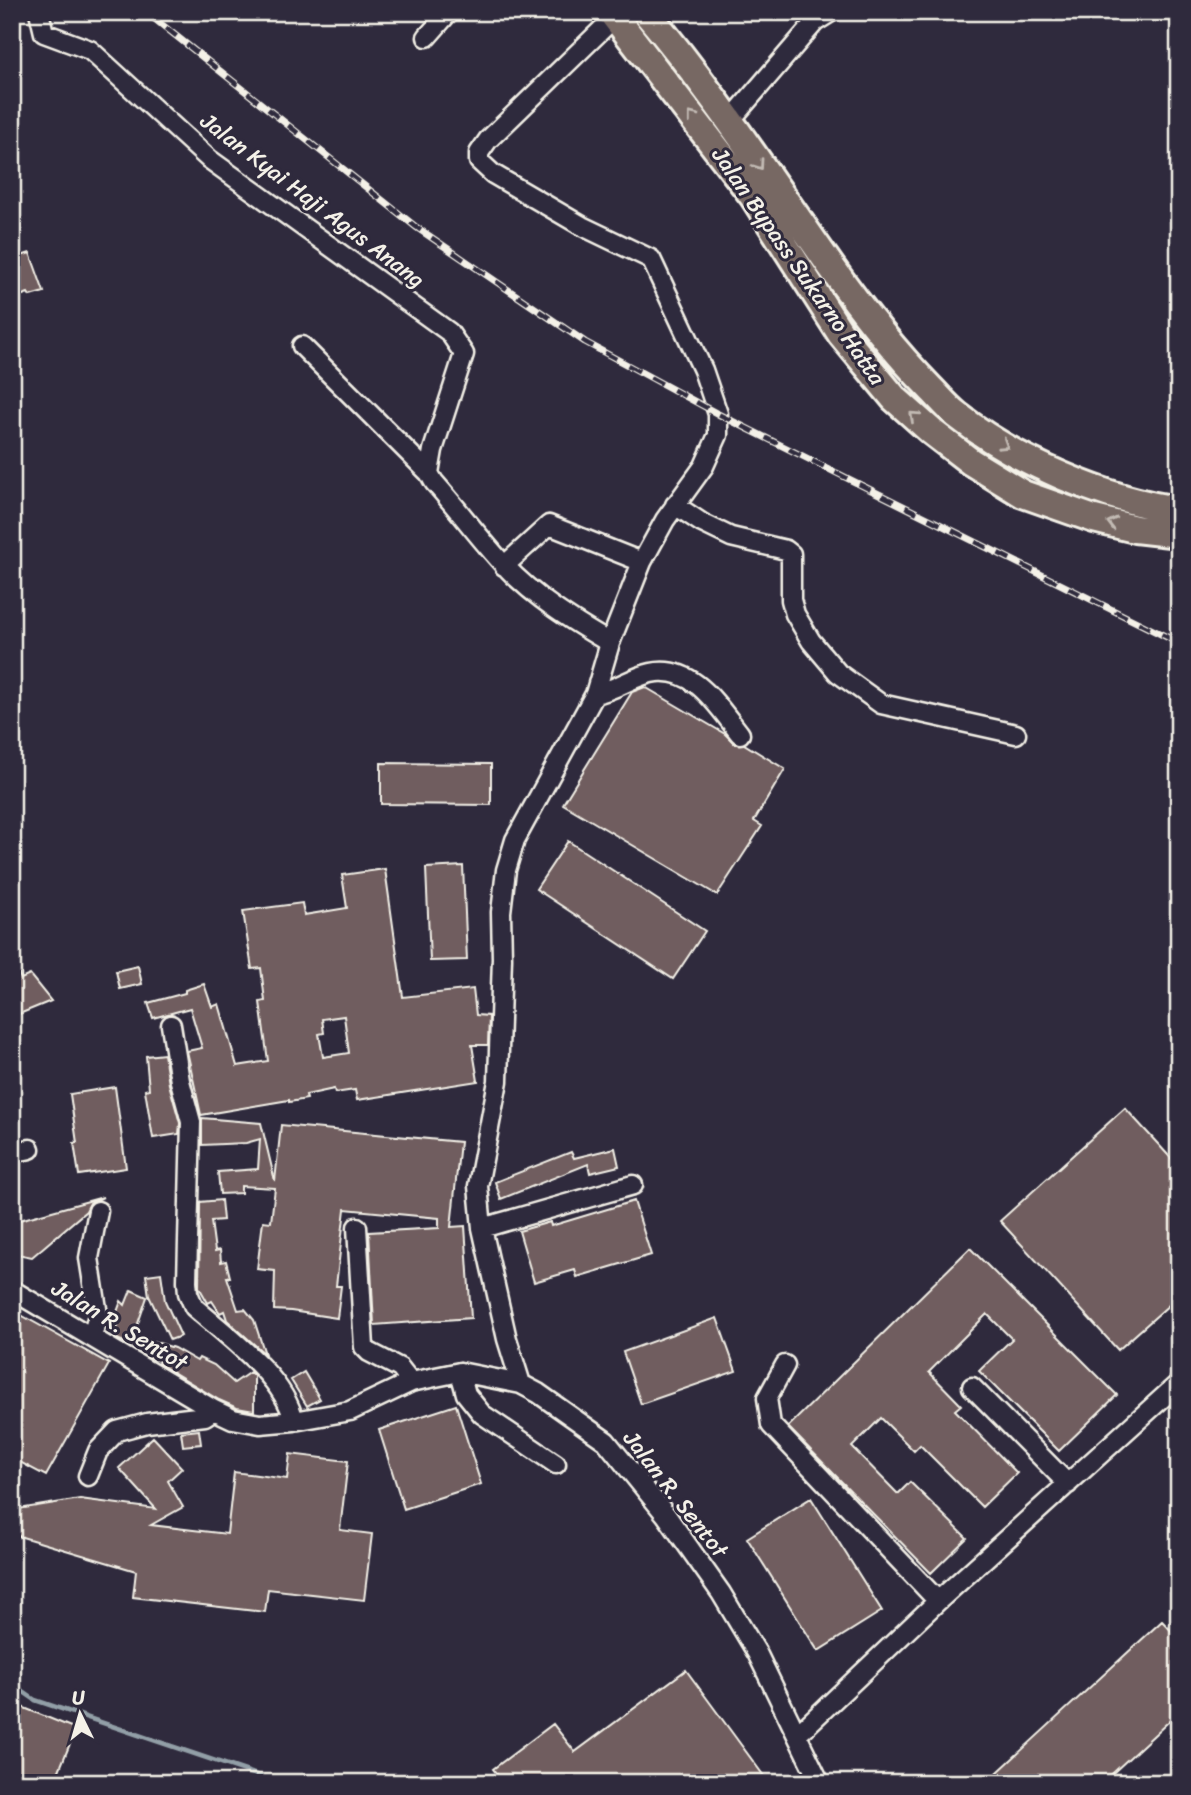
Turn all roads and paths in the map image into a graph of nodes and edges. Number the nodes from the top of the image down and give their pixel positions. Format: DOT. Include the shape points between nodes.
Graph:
graph roads {
  1 [pos="39,12"];
  2 [pos="449,12"];
  3 [pos="646,12"];
  4 [pos="831,12"];
  5 [pos="615,13"];
  6 [pos="428,37"];
  7 [pos="729,122"];
  8 [pos="302,346"];
  9 [pos="429,473"];
  10 [pos="675,505"];
  11 [pos="1179,510"];
  12 [pos="1179,534"];
  13 [pos="642,562"];
  14 [pos="505,566"];
  15 [pos="610,643"];
  16 [pos="595,694"];
  17 [pos="740,734"];
  18 [pos="1016,734"];
  19 [pos="171,1025"];
  20 [pos="30,1149"];
  21 [pos="12,1153"];
  22 [pos="633,1185"];
  23 [pos="97,1211"];
  24 [pos="357,1227"];
  25 [pos="482,1228"];
  26 [pos="12,1290"];
  27 [pos="92,1337"];
  28 [pos="785,1366"];
  29 [pos="460,1372"];
  30 [pos="411,1382"];
  31 [pos="521,1384"];
  32 [pos="972,1387"];
  33 [pos="1175,1393"];
  34 [pos="214,1410"];
  35 [pos="294,1421"];
  36 [pos="556,1464"];
  37 [pos="88,1476"];
  38 [pos="1068,1484"];
  39 [pos="938,1601"];
  40 [pos="797,1735"];
  41 [pos="820,1783"];
  1 -- 9 [label="street, Jalan Kyai Haji Agus Anang" via="44,33 90,50 209,159 449,332 464,354 432,450"];
  2 -- 6 [label="street"];
  3 -- 7 [label="highway, Jalan Bypass Sukarno Hatta"];
  4 -- 7 [label="street" via="815,22"];
  5 -- 10 [label="street" via="488,140 479,161 493,174 582,226 651,259 703,370 718,414 718,435 704,466"];
  12 -- 5 [label="highway, Jalan Bypass Sukarno Hatta, one-way" via="1094,519 1023,494 971,462 894,398 841,334 753,196"];
  7 -- 11 [label="highway, Jalan Bypass Sukarno Hatta, one-way" via="899,357 956,414 1019,455 1096,490"];
  8 -- 9 [label="street"];
  9 -- 14 [label="street"];
  10 -- 13 [label="street"];
  10 -- 18 [label="street" via="731,537 791,554 791,600 800,623 838,673 881,704"];
  13 -- 14 [label="street" via="549,525"];
  13 -- 15 [label="street"];
  14 -- 15 [label="street" via="561,615"];
  15 -- 16 [label="street"];
  16 -- 17 [label="street" via="650,673 675,672 702,686"];
  16 -- 25 [label="street" via="515,840 506,870 500,912 498,1082 478,1186"];
  19 -- 35 [label="street" via="191,1122 188,1293 194,1307 262,1368 291,1409"];
  20 -- 21 [label="street"];
  22 -- 25 [label="street"];
  23 -- 27 [label="street" via="89,1258 98,1315"];
  24 -- 30 [label="street" via="364,1347 400,1368"];
  25 -- 31 [label="street"];
  26 -- 27 [label="street, Jalan R. Sentot"];
  27 -- 34 [label="street, Jalan R. Sentot"];
  28 -- 39 [label="street" via="766,1398 771,1425"];
  29 -- 30 [label="street, Jalan R. Sentot"];
  29 -- 31 [label="street, Jalan R. Sentot"];
  29 -- 36 [label="street" via="466,1394 482,1413"];
  30 -- 35 [label="street, Jalan R. Sentot" via="350,1411"];
  31 -- 40 [label="street, Jalan R. Sentot" via="606,1441 666,1515 757,1653"];
  32 -- 38 [label="street"];
  33 -- 38 [label="street"];
  34 -- 35 [label="street, Jalan R. Sentot" via="260,1424"];
  34 -- 37 [label="street" via="205,1416 117,1431 97,1451"];
  38 -- 39 [label="street"];
  39 -- 40 [label="street"];
  40 -- 41 [label="street, Jalan R. Sentot"];
}
